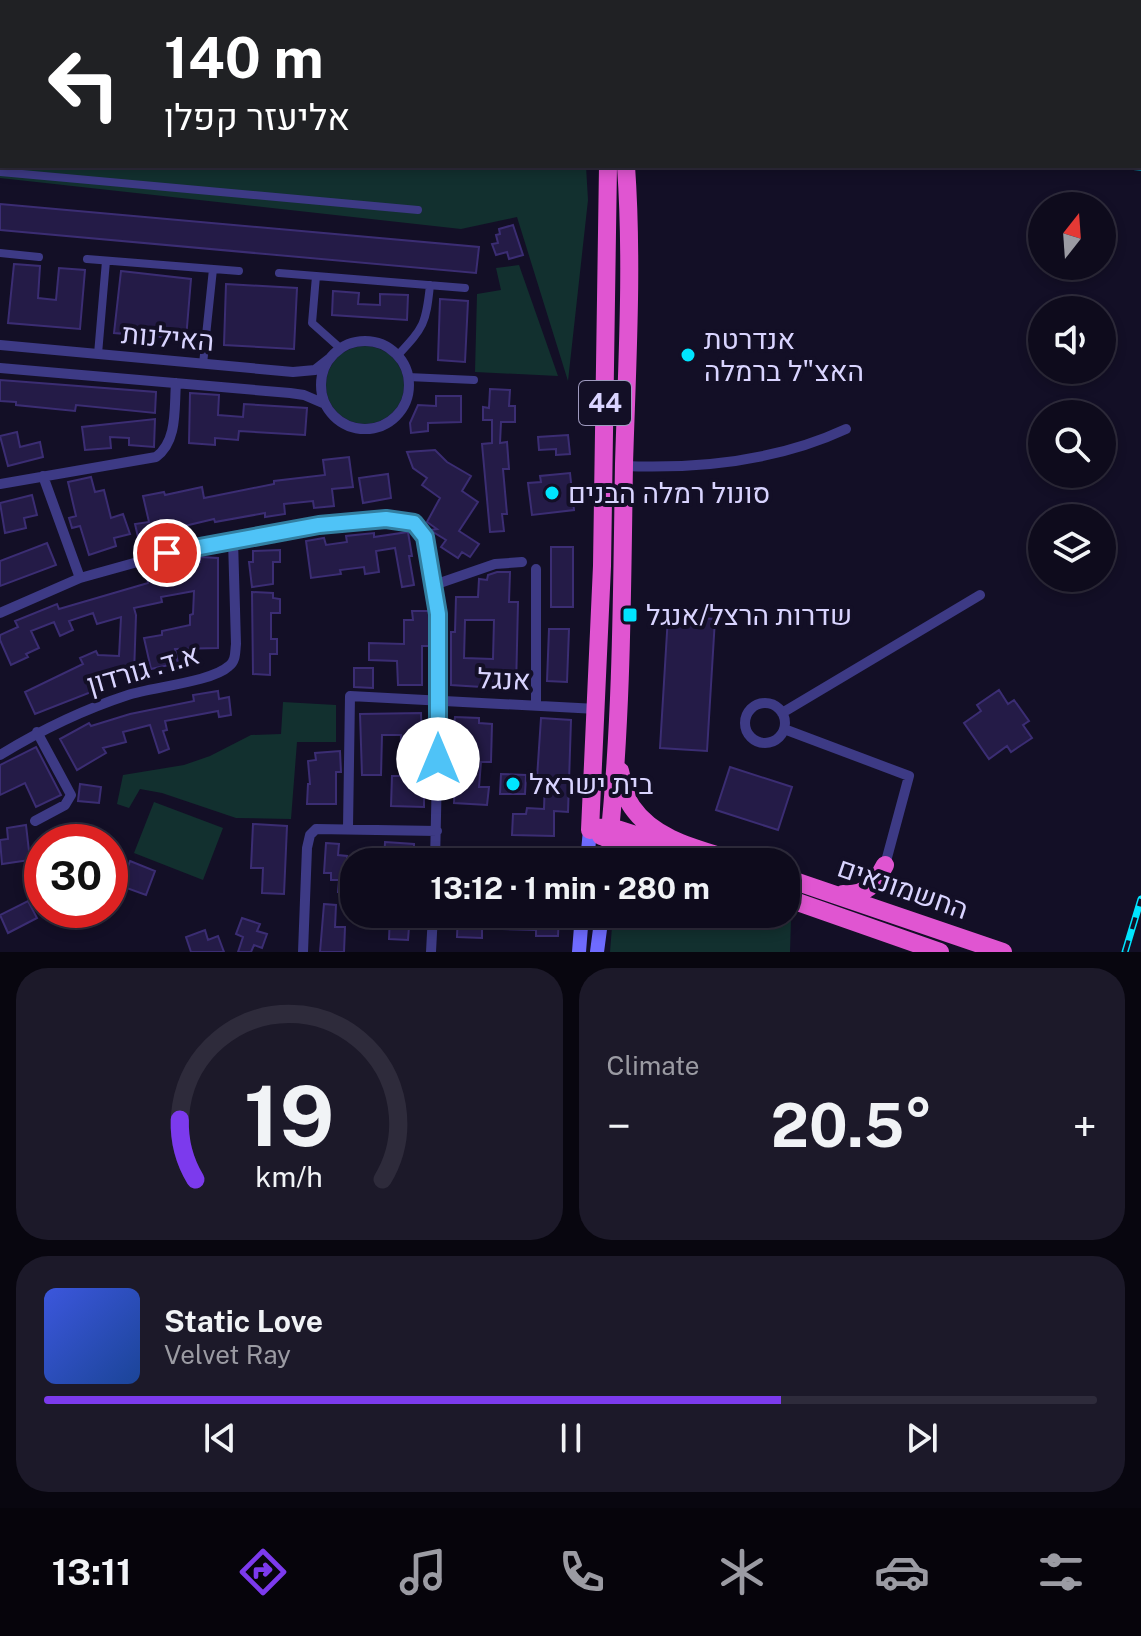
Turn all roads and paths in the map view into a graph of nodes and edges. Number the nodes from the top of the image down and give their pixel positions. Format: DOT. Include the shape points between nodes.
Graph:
graph roads {
  1 [pos="625,170"];
  2 [pos="0,172"];
  3 [pos="418,210"];
  4 [pos="0,253"];
  5 [pos="39,257"];
  6 [pos="87,259"];
  7 [pos="106,261"];
  8 [pos="213,269"];
  9 [pos="239,271"];
  10 [pos="279,273"];
  11 [pos="316,276"];
  12 [pos="430,285"];
  13 [pos="465,288"];
  14 [pos="0,345"];
  15 [pos="340,348"];
  16 [pos="98,354"];
  17 [pos="398,355"];
  18 [pos="329,359"];
  19 [pos="203,364"];
  20 [pos="0,368"];
  21 [pos="408,377"];
  22 [pos="474,380"];
  23 [pos="176,383"];
  24 [pos="325,404"];
  25 [pos="846,429"];
  26 [pos="624,466"];
  27 [pos="43,476"];
  28 [pos="0,484"];
  29 [pos="233,540"];
  30 [pos="522,562"];
  31 [pos="536,569"];
  32 [pos="80,578"];
  33 [pos="434,585"];
  34 [pos="980,595"];
  35 [pos="0,613"];
  36 [pos="439,700"];
  37 [pos="536,705"];
  38 [pos="597,709"];
  39 [pos="782,713"];
  40 [pos="784,729"];
  41 [pos="37,732"];
  42 [pos="0,755"];
  43 [pos="616,757"];
  44 [pos="35,821"];
  45 [pos="348,828"];
  46 [pos="590,830"];
  47 [pos="437,831"];
  48 [pos="610,834"];
  49 [pos="436,848"];
  50 [pos="588,848"];
  51 [pos="609,848"];
  52 [pos="643,848"];
  53 [pos="680,848"];
  54 [pos="697,848"];
  55 [pos="885,865"];
  56 [pos="800,883"];
  57 [pos="820,889"];
  58 [pos="800,903"];
  59 [pos="911,921"];
  60 [pos="432,928"];
  61 [pos="581,928"];
  62 [pos="600,928"];
  63 [pos="303,952"];
  64 [pos="431,952"];
  65 [pos="579,952"];
  66 [pos="597,952"];
  67 [pos="940,952"];
  68 [pos="1003,952"];
  1 -- 26 [label="highway, 44" via="630,240"];
  1 -- 38 [label="highway, 44"];
  2 -- 3 [label="street"];
  4 -- 5 [label="street"];
  6 -- 7 [label="street"];
  7 -- 8 [label="street"];
  7 -- 16 [label="street"];
  8 -- 9 [label="street"];
  8 -- 19 [label="street"];
  10 -- 11 [label="street"];
  11 -- 12 [label="street"];
  11 -- 15 [label="street" via="312,323"];
  12 -- 13 [label="street"];
  12 -- 17 [label="street" via="426,319"];
  14 -- 16 [label="street, האילנות"];
  15 -- 17 [label="street" via="369,341"];
  15 -- 18 [label="street"];
  16 -- 19 [label="street, האילנות"];
  17 -- 21 [label="street"];
  18 -- 19 [label="street, האילנות" via="306,372"];
  18 -- 24 [label="street" via="322,373"];
  20 -- 23 [label="street, האילנות"];
  21 -- 22 [label="street"];
  21 -- 24 [label="street" via="401,410 376,427 348,425"];
  23 -- 24 [label="street, האילנות" via="304,395"];
  23 -- 27 [label="street" via="170,441 156,457"];
  25 -- 26 [label="street" via="804,446 740,459"];
  26 -- 43 [label="highway, 44"];
  27 -- 28 [label="street"];
  27 -- 32 [label="street"];
  29 -- 32 [label="street" via="147,557"];
  29 -- 33 [label="street" via="355,521 414,523 425,537"];
  29 -- 41 [label="street, א.ד. גורדון" via="236,644 231,666 132,693"];
  30 -- 33 [label="street" via="495,564"];
  31 -- 37 [label="street"];
  32 -- 35 [label="street"];
  33 -- 36 [label="street"];
  34 -- 39 [label="street"];
  36 -- 37 [label="street, אנגל"];
  36 -- 45 [label="street, אנגל" via="350,696"];
  36 -- 47 [label="street"];
  37 -- 38 [label="street, אנגל"];
  38 -- 46 [label="highway, 44"];
  39 -- 40 [label="street"];
  39 -- 40 [label="street" via="771,704 758,704 744,724 762,743 777,739"];
  40 -- 55 [label="street" via="909,776"];
  41 -- 42 [label="street, א.ד. גורדון"];
  41 -- 44 [label="street" via="71,795 65,805"];
  43 -- 48 [label="highway, 44"];
  43 -- 54 [label="highway, 44" via="633,808 656,830"];
  45 -- 47 [label="street"];
  45 -- 63 [label="street" via="316,829 310,835"];
  46 -- 48 [label="highway"];
  46 -- 50 [label="main road"];
  47 -- 49 [label="street"];
  48 -- 51 [label="main road"];
  48 -- 52 [label="highway"];
  48 -- 53 [label="highway"];
  55 -- 57 [label="highway" via="864,892 848,895"];
  55 -- 59 [label="highway" via="885,897"];
  56 -- 57 [label="highway, החשמונאים"];
  57 -- 59 [label="highway, החשמונאים"];
  58 -- 67 [label="highway, החשמונאים"];
  59 -- 68 [label="highway, החשמונאים"];
  60 -- 64 [label="street"];
  61 -- 65 [label="main road"];
  62 -- 66 [label="main road"];
}
